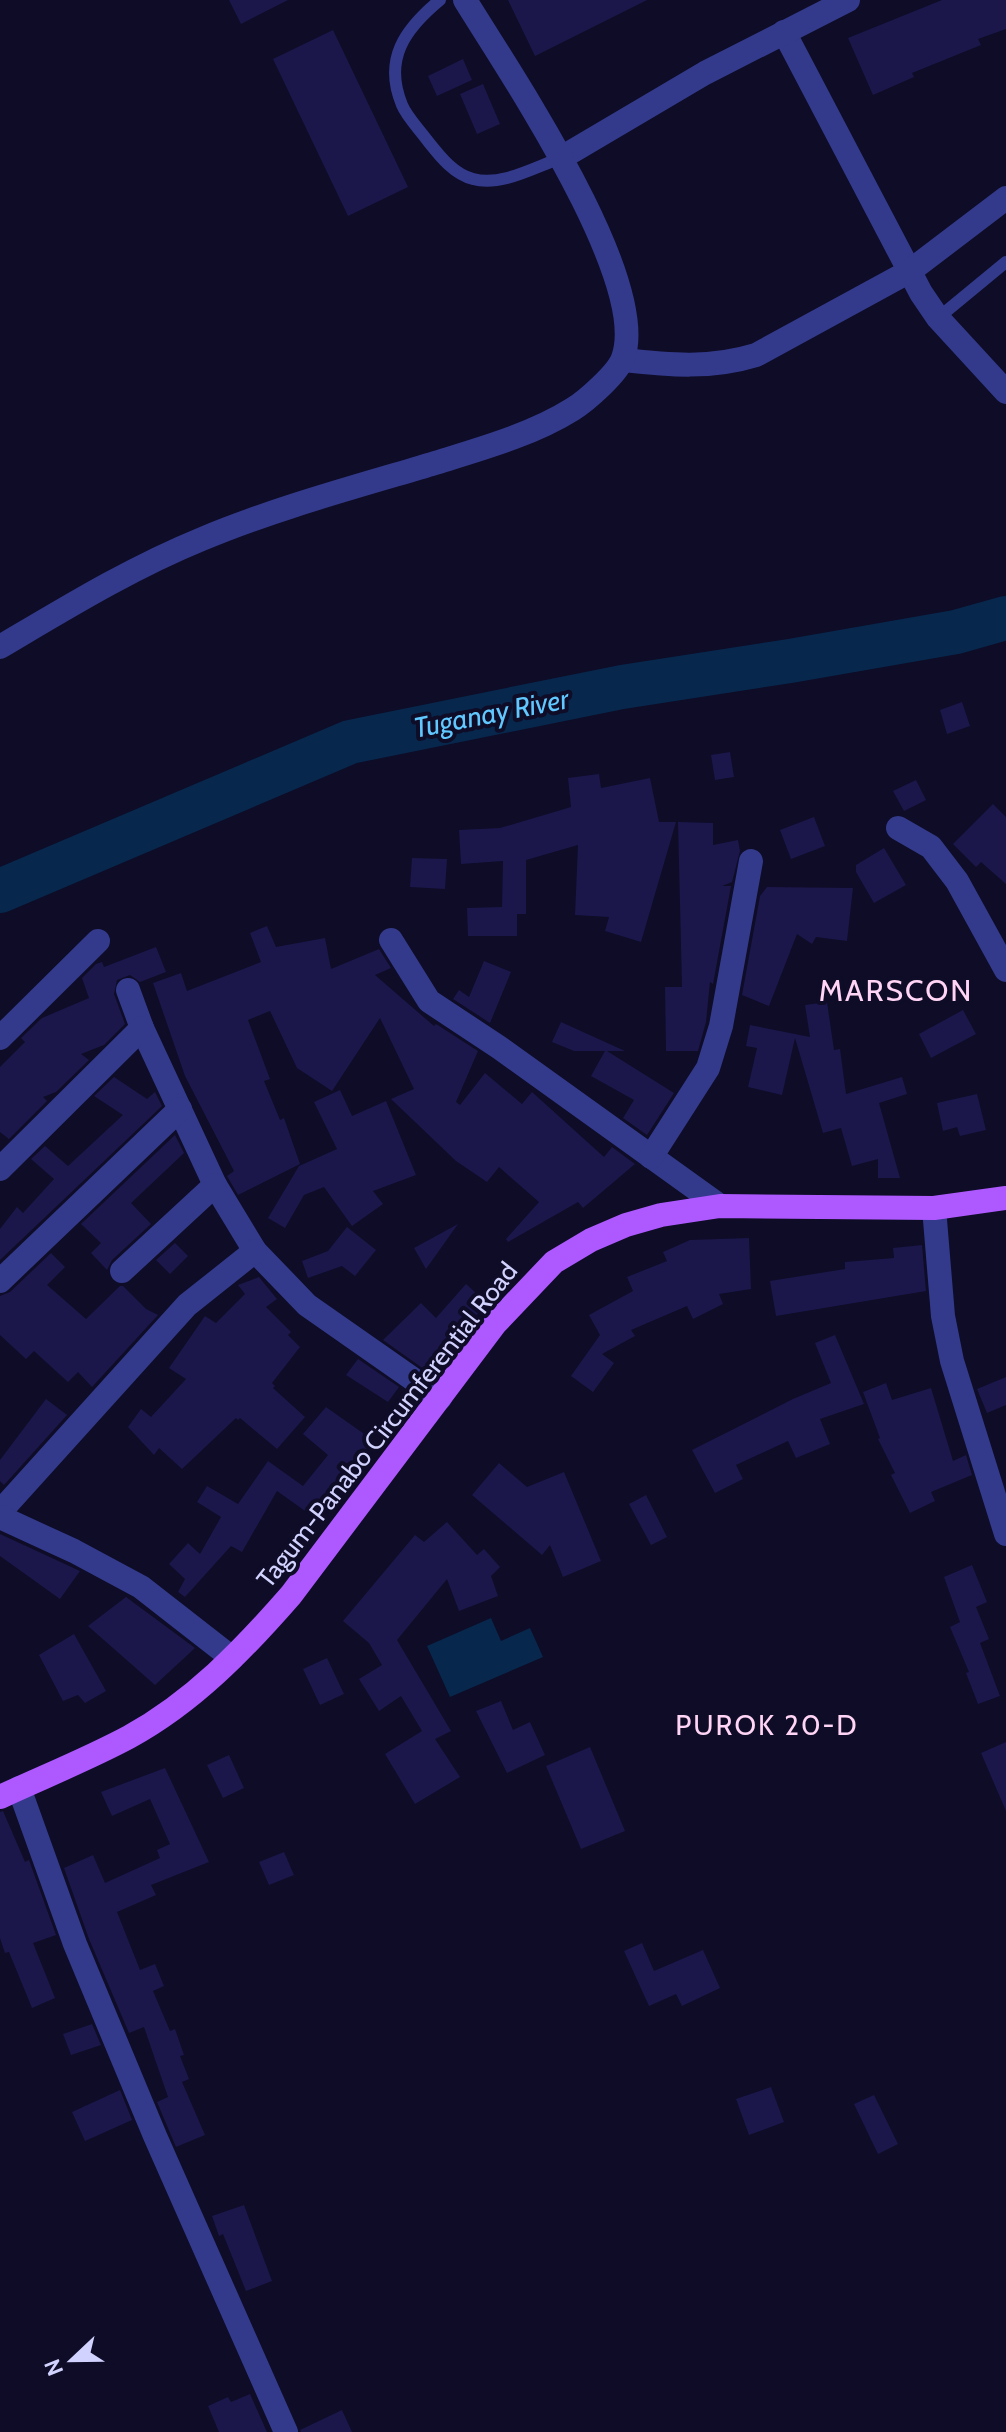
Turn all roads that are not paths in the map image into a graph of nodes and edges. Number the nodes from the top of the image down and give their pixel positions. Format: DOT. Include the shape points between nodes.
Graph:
graph roads {
  1 [pos="440,0"];
  2 [pos="465,0"];
  3 [pos="848,0"];
  4 [pos="784,32"];
  5 [pos="561,158"];
  6 [pos="1006,198"];
  7 [pos="1006,262"];
  8 [pos="910,271"];
  9 [pos="938,318"];
  10 [pos="623,360"];
  11 [pos="1006,392"];
  12 [pos="0,647"];
  13 [pos="898,828"];
  14 [pos="751,861"];
  15 [pos="391,940"];
  16 [pos="98,941"];
  17 [pos="1006,970"];
  18 [pos="128,990"];
  19 [pos="142,1028"];
  20 [pos="0,1038"];
  21 [pos="180,1109"];
  22 [pos="651,1157"];
  23 [pos="0,1169"];
  24 [pos="215,1185"];
  25 [pos="1006,1198"];
  26 [pos="720,1206"];
  27 [pos="934,1208"];
  28 [pos="255,1251"];
  29 [pos="122,1271"];
  30 [pos="0,1281"];
  31 [pos="440,1398"];
  32 [pos="0,1515"];
  33 [pos="1006,1534"];
  34 [pos="232,1658"];
  35 [pos="10,1792"];
  36 [pos="286,2432"];
  1 -- 5 [label="lane" via="403,39 392,71 403,107 446,164 471,179 494,182"];
  2 -- 5 [label="street"];
  3 -- 4 [label="street"];
  4 -- 5 [label="street"];
  4 -- 8 [label="street"];
  5 -- 10 [label="street" via="620,288"];
  6 -- 8 [label="street"];
  7 -- 9 [label="lane"];
  8 -- 9 [label="street"];
  8 -- 10 [label="street" via="756,355 701,366"];
  9 -- 11 [label="street"];
  10 -- 12 [label="street" via="593,394 551,420 483,448 202,539 124,575"];
  13 -- 17 [label="street" via="931,847 957,881"];
  14 -- 22 [label="street" via="721,1026 708,1068"];
  15 -- 22 [label="street" via="429,1001"];
  16 -- 20 [label="street"];
  18 -- 19 [label="street"];
  19 -- 21 [label="street"];
  19 -- 23 [label="street"];
  21 -- 24 [label="street"];
  21 -- 30 [label="street"];
  22 -- 26 [label="street"];
  24 -- 28 [label="street"];
  24 -- 29 [label="street"];
  25 -- 27 [label="main road, Tagum-Panabo Circumferential Road"];
  26 -- 27 [label="main road, Tagum-Panabo Circumferential Road"];
  26 -- 31 [label="main road, Tagum-Panabo Circumferential Road" via="626,1225 554,1262 495,1324"];
  27 -- 33 [label="street" via="952,1361"];
  28 -- 31 [label="street" via="307,1305"];
  28 -- 32 [label="street" via="187,1305"];
  31 -- 34 [label="main road, Tagum-Panabo Circumferential Road" via="291,1595"];
  32 -- 34 [label="street" via="141,1587"];
  34 -- 35 [label="main road, Tagum-Panabo Circumferential Road" via="180,1704 129,1737"];
  35 -- 36 [label="street"];
}
